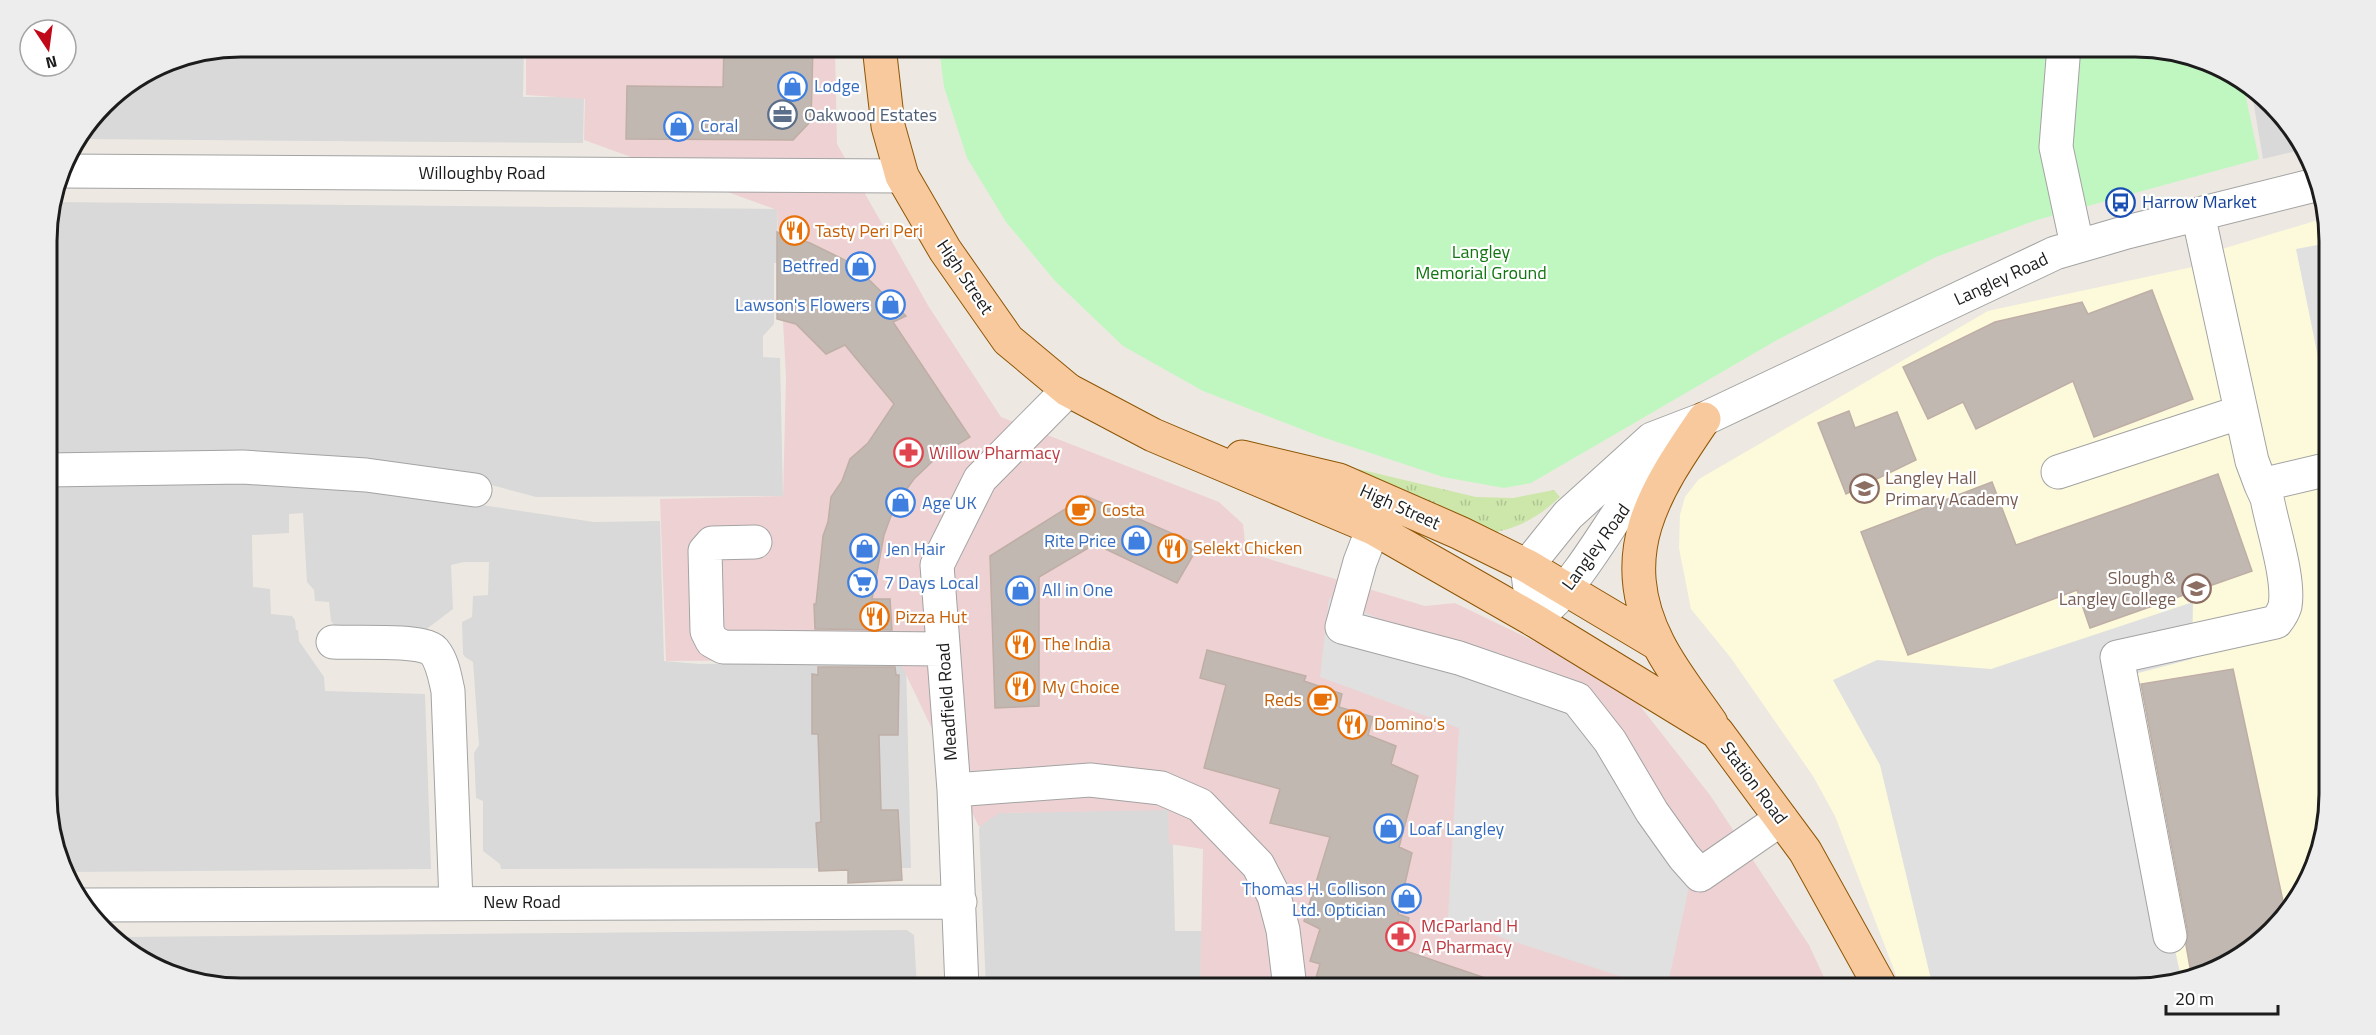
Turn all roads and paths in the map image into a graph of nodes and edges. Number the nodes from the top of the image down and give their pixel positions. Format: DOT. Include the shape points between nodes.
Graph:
graph roads {
  1 [pos="880,57"];
  2 [pos="2063,57"];
  3 [pos="71,171"];
  4 [pos="903,176"];
  5 [pos="2310,185"];
  6 [pos="2198,214"];
  7 [pos="2077,245"];
  8 [pos="1068,390"];
  9 [pos="2241,412"];
  10 [pos="1704,419"];
  11 [pos="1153,435"];
  12 [pos="57,470"];
  13 [pos="2319,471"];
  14 [pos="2058,472"];
  15 [pos="2262,484"];
  16 [pos="475,490"];
  17 [pos="1373,528"];
  18 [pos="755,542"];
  19 [pos="1527,566"];
  20 [pos="1566,590"];
  21 [pos="1534,620"];
  22 [pos="333,642"];
  23 [pos="1658,644"];
  24 [pos="943,649"];
  25 [pos="1717,732"];
  26 [pos="954,790"];
  27 [pos="1781,819"];
  28 [pos="456,902"];
  29 [pos="960,902"];
  30 [pos="94,905"];
  31 [pos="2170,936"];
  32 [pos="962,978"];
  33 [pos="1289,978"];
  34 [pos="1875,978"];
  1 -- 4 [label="main road, High Street" via="888,126"];
  2 -- 7 [label="street" via="2056,147"];
  3 -- 4 [label="street, Willoughby Road"];
  4 -- 8 [label="main road, High Street" via="945,250 1008,340"];
  5 -- 6 [label="street, Langley Road"];
  6 -- 7 [label="street, Langley Road"];
  6 -- 9 [label="street"];
  7 -- 10 [label="street, Langley Road"];
  8 -- 11 [label="main road, High Street"];
  8 -- 24 [label="street, Meadfield Road" via="980,479 937,565"];
  9 -- 14 [label="street"];
  9 -- 15 [label="street" via="2252,461"];
  10 -- 19 [label="street, Langley Road" via="1652,439 1568,514"];
  10 -- 20 [label="street, Langley Road" via="1663,454"];
  10 -- 23 [label="main road" via="1668,472 1650,508 1639,549 1637,571 1647,617"];
  11 -- 17 [label="main road, High Street"];
  11 -- 19 [label="main road, High Street" via="1338,480"];
  12 -- 16 [label="street" via="243,467 366,475"];
  13 -- 15 [label="street"];
  15 -- 31 [label="street" via="2285,585 2283,614 2276,622 2117,657"];
  17 -- 21 [label="main road, High Street"];
  17 -- 27 [label="street" via="1342,627 1459,658 1577,699 1610,741 1652,812 1701,875"];
  18 -- 24 [label="street" via="711,543 705,551 707,631 723,647"];
  19 -- 20 [label="main road, High Street"];
  19 -- 21 [label="street"];
  20 -- 21 [label="street, Langley Road"];
  20 -- 23 [label="main road"];
  21 -- 25 [label="main road, Station Road"];
  22 -- 28 [label="street" via="419,644 433,650 440,662 448,691"];
  23 -- 25 [label="main road"];
  24 -- 26 [label="street, Meadfield Road"];
  25 -- 27 [label="main road, Station Road"];
  26 -- 29 [label="street, Meadfield Road"];
  26 -- 33 [label="street" via="1090,780 1161,788 1200,805 1258,865 1274,896"];
  27 -- 34 [label="main road, Station Road" via="1805,851"];
  28 -- 29 [label="street, New Road"];
  28 -- 30 [label="street, New Road"];
  29 -- 32 [label="street, Meadfield Road"];
}
